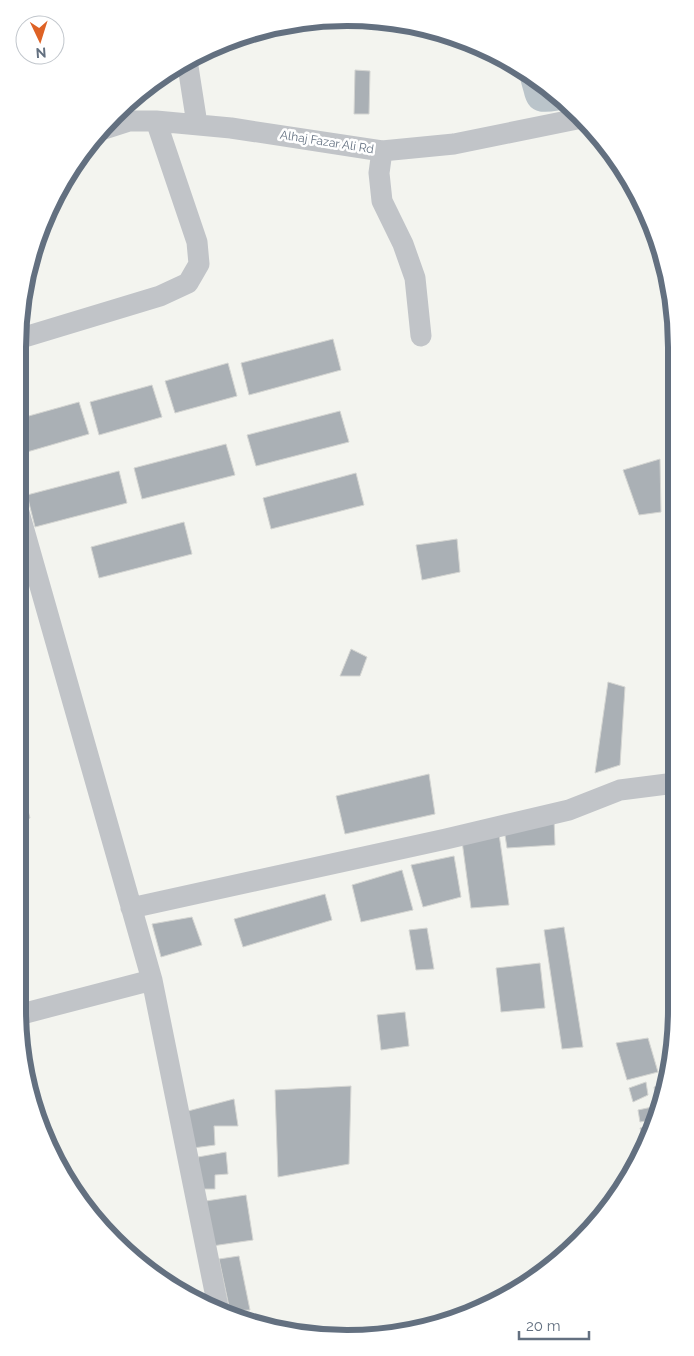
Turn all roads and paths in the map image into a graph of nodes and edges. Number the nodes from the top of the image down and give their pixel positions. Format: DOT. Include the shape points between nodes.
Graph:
graph roads {
  1 [pos="188,68"];
  2 [pos="574,120"];
  3 [pos="156,121"];
  4 [pos="197,124"];
  5 [pos="115,125"];
  6 [pos="382,151"];
  7 [pos="27,336"];
  8 [pos="421,336"];
  9 [pos="26,537"];
  10 [pos="668,785"];
  11 [pos="131,908"];
  12 [pos="152,980"];
  13 [pos="26,1012"];
  14 [pos="217,1302"];
  1 -- 4 [label="street"];
  2 -- 6 [label="street, Alhaj Fazar Ali Rd" via="454,144"];
  3 -- 4 [label="street, Alhaj Fazar Ali Rd"];
  3 -- 5 [label="street, Alhaj Fazar Ali Rd" via="129,121"];
  3 -- 7 [label="street" via="197,242 199,264 188,283 160,296"];
  4 -- 6 [label="street, Alhaj Fazar Ali Rd"];
  6 -- 8 [label="street" via="382,201 404,244 415,278"];
  9 -- 11 [label="street"];
  10 -- 11 [label="street" via="620,790 569,810"];
  11 -- 12 [label="street"];
  12 -- 13 [label="street"];
  12 -- 14 [label="street"];
}
